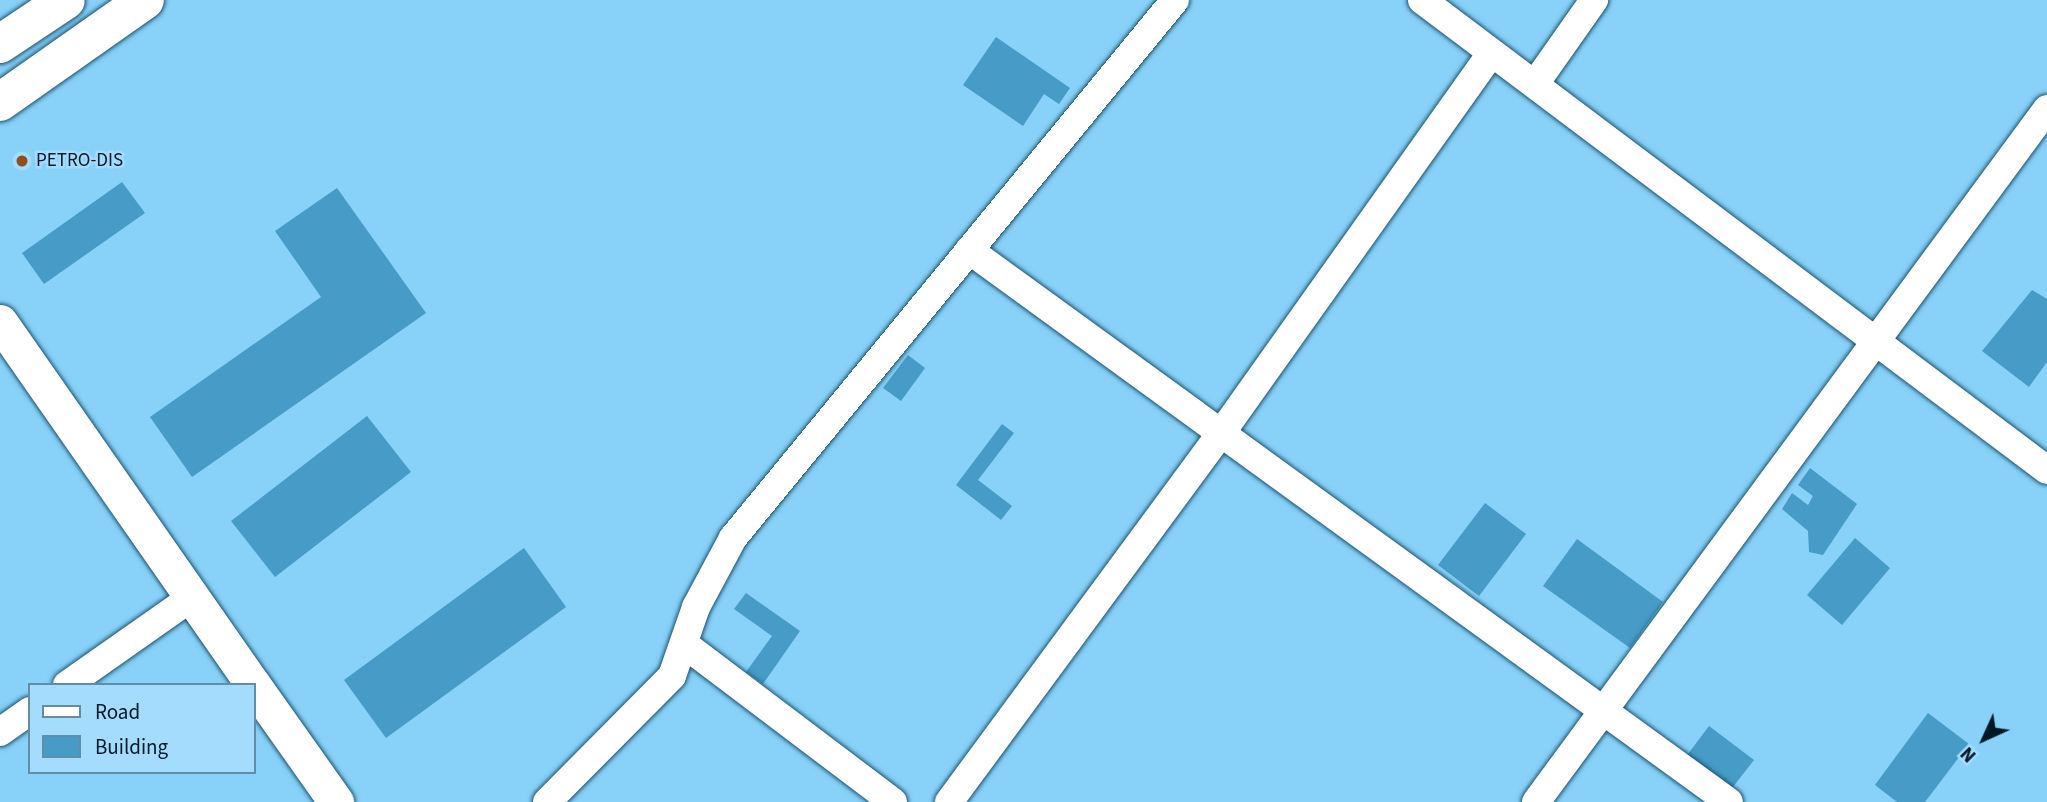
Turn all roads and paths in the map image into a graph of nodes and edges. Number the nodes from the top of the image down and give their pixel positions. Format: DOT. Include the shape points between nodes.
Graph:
graph roads {
  1 [pos="66,0"];
  2 [pos="145,0"];
  3 [pos="1175,0"];
  4 [pos="1422,0"];
  5 [pos="1594,0"];
  6 [pos="0,44"];
  7 [pos="1491,53"];
  8 [pos="1535,83"];
  9 [pos="0,102"];
  10 [pos="2047,108"];
  11 [pos="969,250"];
  12 [pos="0,323"];
  13 [pos="1876,341"];
  14 [pos="1222,432"];
  15 [pos="2047,470"];
  16 [pos="191,598"];
  17 [pos="684,644"];
  18 [pos="70,683"];
  19 [pos="252,683"];
  20 [pos="256,689"];
  21 [pos="1604,711"];
  22 [pos="28,712"];
  23 [pos="0,732"];
  24 [pos="558,799"];
  25 [pos="336,802"];
  26 [pos="893,802"];
  27 [pos="949,802"];
  28 [pos="1536,802"];
  29 [pos="1728,802"];
  1 -- 6 [label="highway"];
  2 -- 9 [label="highway"];
  3 -- 11 [label="street"];
  4 -- 7 [label="street"];
  5 -- 8 [label="street"];
  7 -- 8 [label="street"];
  7 -- 14 [label="street"];
  8 -- 13 [label="street"];
  10 -- 13 [label="street"];
  11 -- 14 [label="street"];
  11 -- 17 [label="street" via="733,538 707,583"];
  12 -- 16 [label="street"];
  13 -- 15 [label="street"];
  13 -- 21 [label="street"];
  14 -- 21 [label="street"];
  14 -- 27 [label="street"];
  16 -- 18 [label="street"];
  16 -- 19 [label="street"];
  17 -- 24 [label="street" via="672,676"];
  17 -- 26 [label="street"];
  20 -- 25 [label="street"];
  21 -- 28 [label="street"];
  21 -- 29 [label="street"];
  22 -- 23 [label="street"];
}
